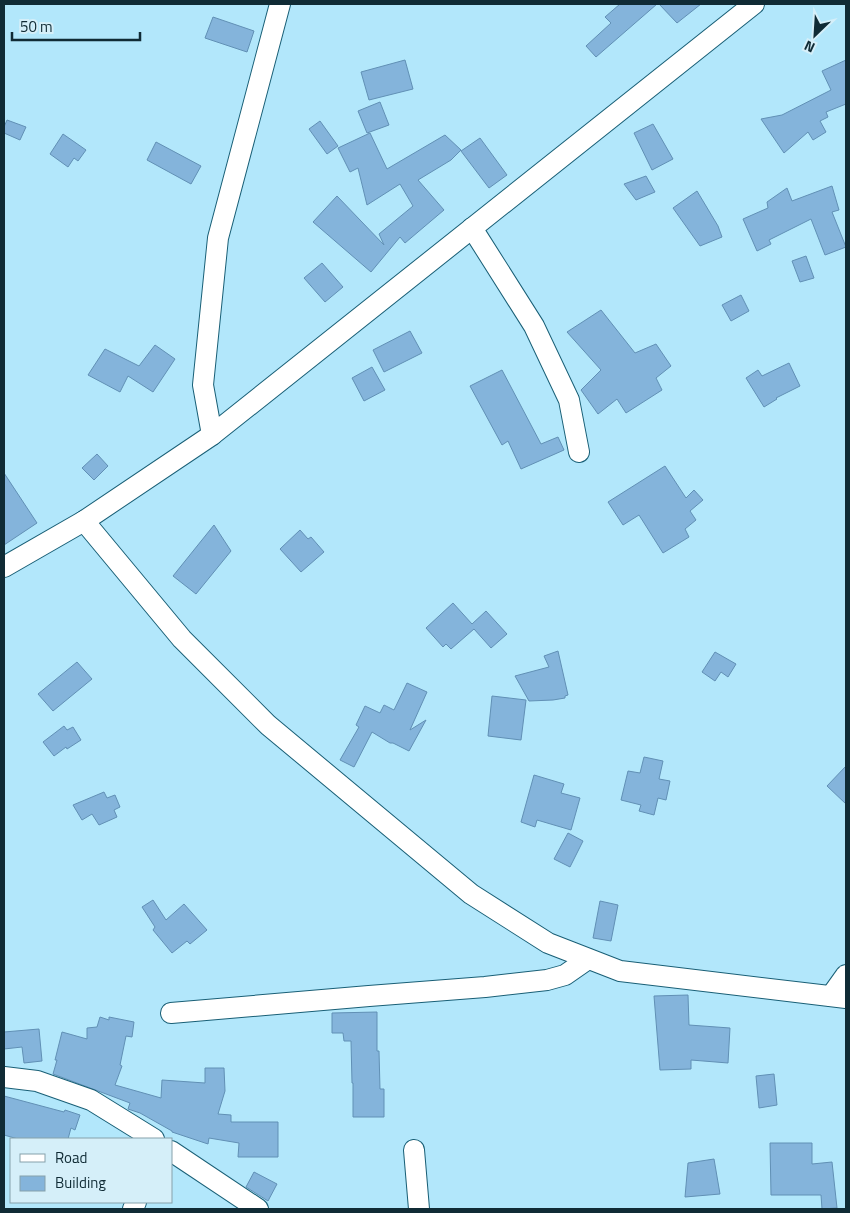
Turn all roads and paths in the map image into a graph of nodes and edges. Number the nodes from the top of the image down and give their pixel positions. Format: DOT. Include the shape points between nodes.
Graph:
graph roads {
  1 [pos="280,4"];
  2 [pos="754,4"];
  3 [pos="472,228"];
  4 [pos="212,435"];
  5 [pos="579,452"];
  6 [pos="84,522"];
  7 [pos="4,567"];
  8 [pos="588,959"];
  9 [pos="846,975"];
  10 [pos="839,997"];
  11 [pos="171,1013"];
  12 [pos="4,1077"];
  13 [pos="152,1138"];
  14 [pos="414,1150"];
  15 [pos="172,1152"];
  16 [pos="258,1209"];
  17 [pos="418,1209"];
  1 -- 4 [label="street" via="218,238 203,385"];
  2 -- 3 [label="street"];
  3 -- 4 [label="street"];
  3 -- 5 [label="street" via="534,326 546,351 569,400"];
  4 -- 6 [label="street"];
  6 -- 7 [label="street"];
  6 -- 8 [label="street" via="182,639 268,725 471,894 548,943"];
  8 -- 10 [label="street" via="620,971"];
  8 -- 11 [label="street" via="565,975 547,980"];
  9 -- 10 [label="street"];
  12 -- 13 [label="street" via="37,1081 91,1100"];
  14 -- 17 [label="street"];
  15 -- 16 [label="street"];
}
